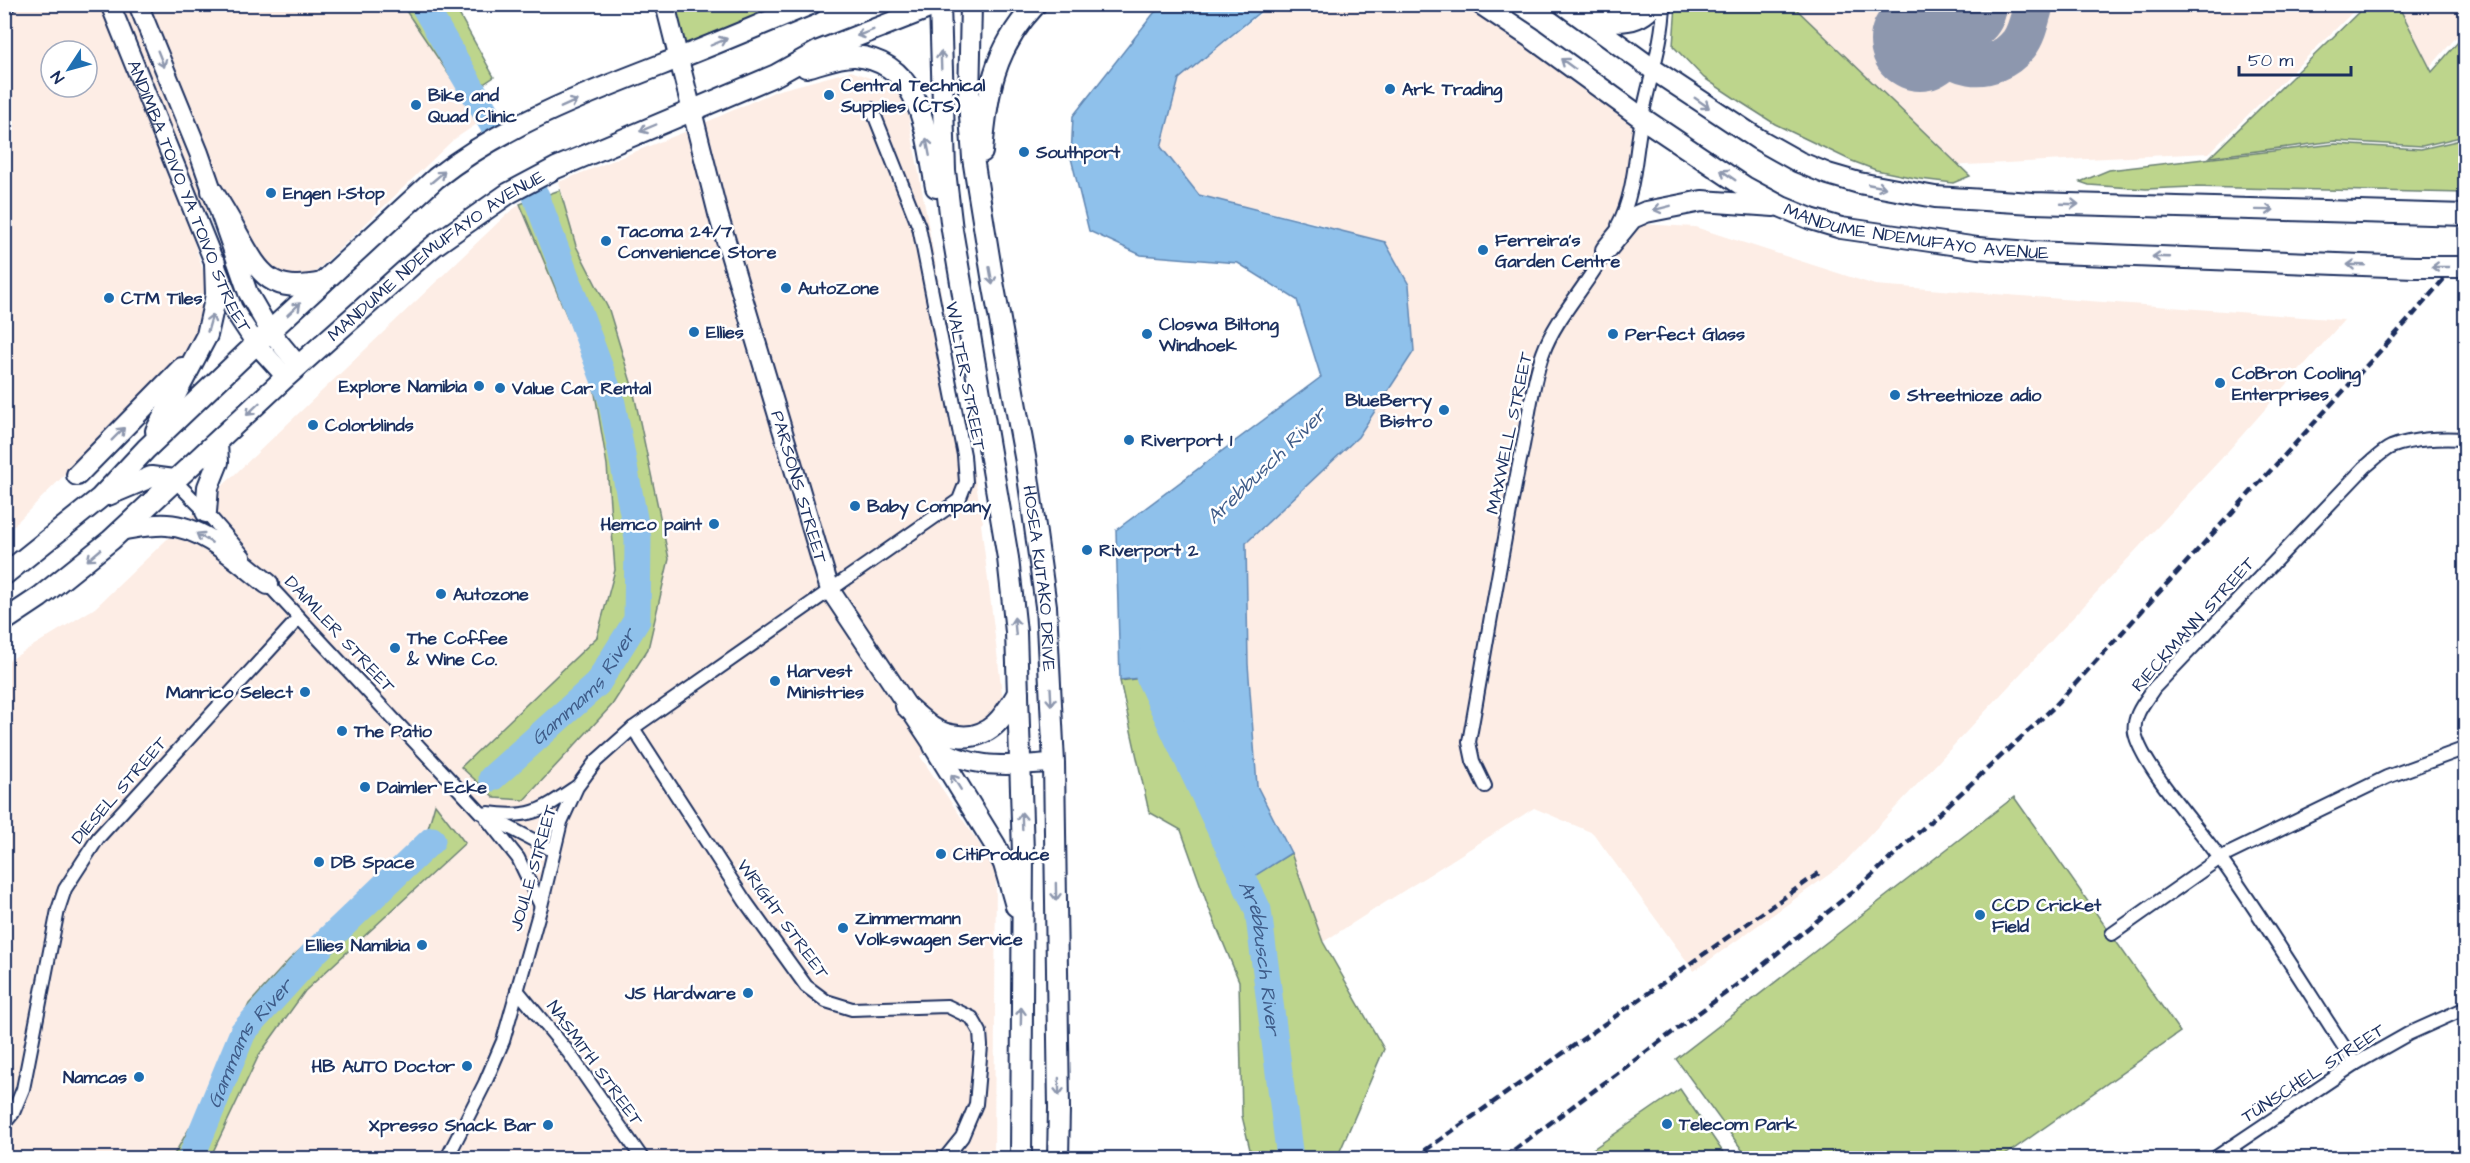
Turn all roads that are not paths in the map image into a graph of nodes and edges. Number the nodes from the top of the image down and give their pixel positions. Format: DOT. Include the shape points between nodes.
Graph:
graph roads {
  1 [pos="10,4"];
  2 [pos="110,4"];
  3 [pos="138,4"];
  4 [pos="665,4"];
  5 [pos="799,4"];
  6 [pos="811,4"];
  7 [pos="939,4"];
  8 [pos="971,4"];
  9 [pos="1036,4"];
  10 [pos="1481,4"];
  11 [pos="1654,4"];
  12 [pos="1664,4"];
  13 [pos="4,8"];
  14 [pos="1569,9"];
  15 [pos="781,16"];
  16 [pos="678,59"];
  17 [pos="1654,70"];
  18 [pos="776,75"];
  19 [pos="690,110"];
  20 [pos="872,110"];
  21 [pos="1642,118"];
  22 [pos="212,191"];
  23 [pos="1782,207"];
  24 [pos="2461,215"];
  25 [pos="982,218"];
  26 [pos="1606,250"];
  27 [pos="215,263"];
  28 [pos="2466,267"];
  29 [pos="322,283"];
  30 [pos="263,338"];
  31 [pos="971,348"];
  32 [pos="198,352"];
  33 [pos="292,372"];
  34 [pos="2466,439"];
  35 [pos="217,442"];
  36 [pos="146,450"];
  37 [pos="77,475"];
  38 [pos="174,480"];
  39 [pos="100,498"];
  40 [pos="206,512"];
  41 [pos="124,529"];
  42 [pos="4,575"];
  43 [pos="268,584"];
  44 [pos="830,590"];
  45 [pos="299,618"];
  46 [pos="7,622"];
  47 [pos="1018,693"];
  48 [pos="906,706"];
  49 [pos="633,728"];
  50 [pos="934,746"];
  51 [pos="2466,748"];
  52 [pos="1054,763"];
  53 [pos="1020,765"];
  54 [pos="1485,786"];
  55 [pos="577,787"];
  56 [pos="480,812"];
  57 [pos="554,851"];
  58 [pos="2220,858"];
  59 [pos="541,906"];
  60 [pos="1022,929"];
  61 [pos="2112,934"];
  62 [pos="517,990"];
  63 [pos="2466,1008"];
  64 [pos="2355,1064"];
  65 [pos="4,1124"];
  66 [pos="2231,1147"];
  67 [pos="447,1158"];
  68 [pos="642,1158"];
  69 [pos="945,1158"];
  70 [pos="1021,1158"];
  71 [pos="1058,1158"];
  72 [pos="2215,1158"];
  73 [pos="2239,1158"];
  1 -- 13 [label="street"];
  2 -- 27 [label="street, ANDIMBA TOIVO YA TOIVO STREET"];
  3 -- 22 [label="street, ANDIMBA TOIVO YA TOIVO STREET, one-way"];
  4 -- 16 [label="street, PARSONS STREET"];
  5 -- 15 [label="main road"];
  6 -- 15 [label="main road"];
  7 -- 18 [label="main road, MANDUME NDEMUFAYO AVENUE, one-way" via="819,51"];
  31 -- 7 [label="main road, HOSEA KUTAKO DRIVE, one-way" via="945,171"];
  8 -- 25 [label="main road, HOSEA KUTAKO DRIVE" via="969,101"];
  9 -- 25 [label="main road" via="1023,18 992,75 981,158"];
  21 -- 10 [label="main road, MANDUME NDEMUFAYO AVENUE, one-way"];
  11 -- 14 [label="main road" via="1630,21 1613,22"];
  12 -- 17 [label="street, MAXWELL STREET"];
  14 -- 17 [label="main road, MANDUME NDEMUFAYO AVENUE"];
  16 -- 15 [label="main road, one-way"];
  16 -- 19 [label="street, PARSONS STREET"];
  29 -- 16 [label="main road, one-way" via="466,154 522,124"];
  17 -- 21 [label="street, MAXWELL STREET"];
  17 -- 24 [label="main road, MANDUME NDEMUFAYO AVENUE, one-way" via="1724,119 1799,162 1859,183 1935,197"];
  18 -- 19 [label="main road, MANDUME NDEMUFAYO AVENUE"];
  31 -- 18 [label="main road, one-way" via="921,110 912,91 883,64 853,56"];
  19 -- 33 [label="main road, MANDUME NDEMUFAYO AVENUE, one-way" via="556,168 509,193 435,245"];
  19 -- 44 [label="street, PARSONS STREET"];
  20 -- 44 [label="street, WALTER STREET" via="919,227 964,455 966,483 959,500"];
  23 -- 21 [label="main road, MANDUME NDEMUFAYO AVENUE, one-way"];
  21 -- 26 [label="street, MAXWELL STREET" via="1626,210"];
  22 -- 29 [label="main road" via="264,275 291,286"];
  22 -- 30 [label="street, ANDIMBA TOIVO YA TOIVO STREET"];
  23 -- 26 [label="main road, one-way" via="1702,201 1673,205 1632,218"];
  28 -- 23 [label="main road, MANDUME NDEMUFAYO AVENUE, one-way, bridge" via="1978,248 1841,228"];
  25 -- 52 [label="main road, HOSEA KUTAKO DRIVE, one-way" via="1038,541 1046,606"];
  26 -- 54 [label="street, MAXWELL STREET" via="1543,353 1504,538 1469,742"];
  27 -- 30 [label="street, ANDIMBA TOIVO YA TOIVO STREET" via="233,309"];
  32 -- 27 [label="main road, one-way" via="212,317"];
  30 -- 29 [label="main road, one-way"];
  30 -- 33 [label="street, ANDIMBA TOIVO YA TOIVO STREET"];
  30 -- 36 [label="main road"];
  47 -- 31 [label="main road, HOSEA KUTAKO DRIVE, one-way" via="1008,558"];
  32 -- 36 [label="main road"];
  37 -- 32 [label="main road, one-way"];
  33 -- 35 [label="main road, MANDUME NDEMUFAYO AVENUE, one-way"];
  34 -- 58 [label="street, RIECKMANN STREET" via="2431,440 2389,448 2365,467 2154,688 2137,714 2134,725 2141,748"];
  35 -- 38 [label="main road, MANDUME NDEMUFAYO AVENUE"];
  35 -- 40 [label="main road" via="218,462 208,487"];
  36 -- 39 [label="main road"];
  38 -- 39 [label="main road" via="151,477"];
  38 -- 40 [label="street, DAIMLER STREET"];
  38 -- 41 [label="main road, MANDUME NDEMUFAYO AVENUE"];
  39 -- 42 [label="main road"];
  40 -- 43 [label="street, DAIMLER STREET"];
  43 -- 41 [label="main road, one-way" via="191,530 167,525"];
  41 -- 46 [label="main road, MANDUME NDEMUFAYO AVENUE, one-way"];
  43 -- 45 [label="street, DAIMLER STREET"];
  44 -- 48 [label="street, PARSONS STREET"];
  44 -- 49 [label="street, JOULE STREET"];
  45 -- 56 [label="street, DAIMLER STREET"];
  45 -- 65 [label="street, DIESEL STREET" via="98,838 65,889 23,1089"];
  47 -- 48 [label="main road" via="1005,717 980,735 964,737 932,728"];
  47 -- 53 [label="main road, HOSEA KUTAKO DRIVE"];
  48 -- 50 [label="street, PARSONS STREET"];
  49 -- 55 [label="street, JOULE STREET" via="596,761"];
  49 -- 69 [label="street, WRIGHT STREET" via="745,901 806,986 826,1001 852,1009 947,1006 972,1018 980,1032 981,1046 976,1104 962,1137"];
  50 -- 53 [label="street, PARSONS STREET" via="979,765"];
  60 -- 50 [label="main road, one-way" via="995,845"];
  51 -- 58 [label="street" via="2387,777"];
  52 -- 53 [label="street, PARSONS STREET"];
  52 -- 71 [label="main road, HOSEA KUTAKO DRIVE, one-way"];
  60 -- 53 [label="main road, HOSEA KUTAKO DRIVE, one-way"];
  55 -- 56 [label="street" via="545,809 531,813 515,816"];
  55 -- 57 [label="street, JOULE STREET" via="561,822"];
  56 -- 57 [label="street, DAIMLER STREET"];
  56 -- 59 [label="street, DAIMLER STREET" via="518,858"];
  57 -- 59 [label="street, JOULE STREET"];
  58 -- 61 [label="street"];
  58 -- 64 [label="street, RIECKMANN STREET"];
  59 -- 62 [label="street, JOULE STREET"];
  70 -- 60 [label="main road, HOSEA KUTAKO DRIVE, one-way"];
  62 -- 67 [label="street, JOULE STREET" via="498,1052"];
  62 -- 68 [label="street, NASMITH STREET" via="569,1053"];
  63 -- 64 [label="street, TÜNSCHEL STREET"];
  64 -- 66 [label="street, TÜNSCHEL STREET"];
  66 -- 72 [label="street, TÜNSCHEL STREET"];
  66 -- 73 [label="street"];
}
